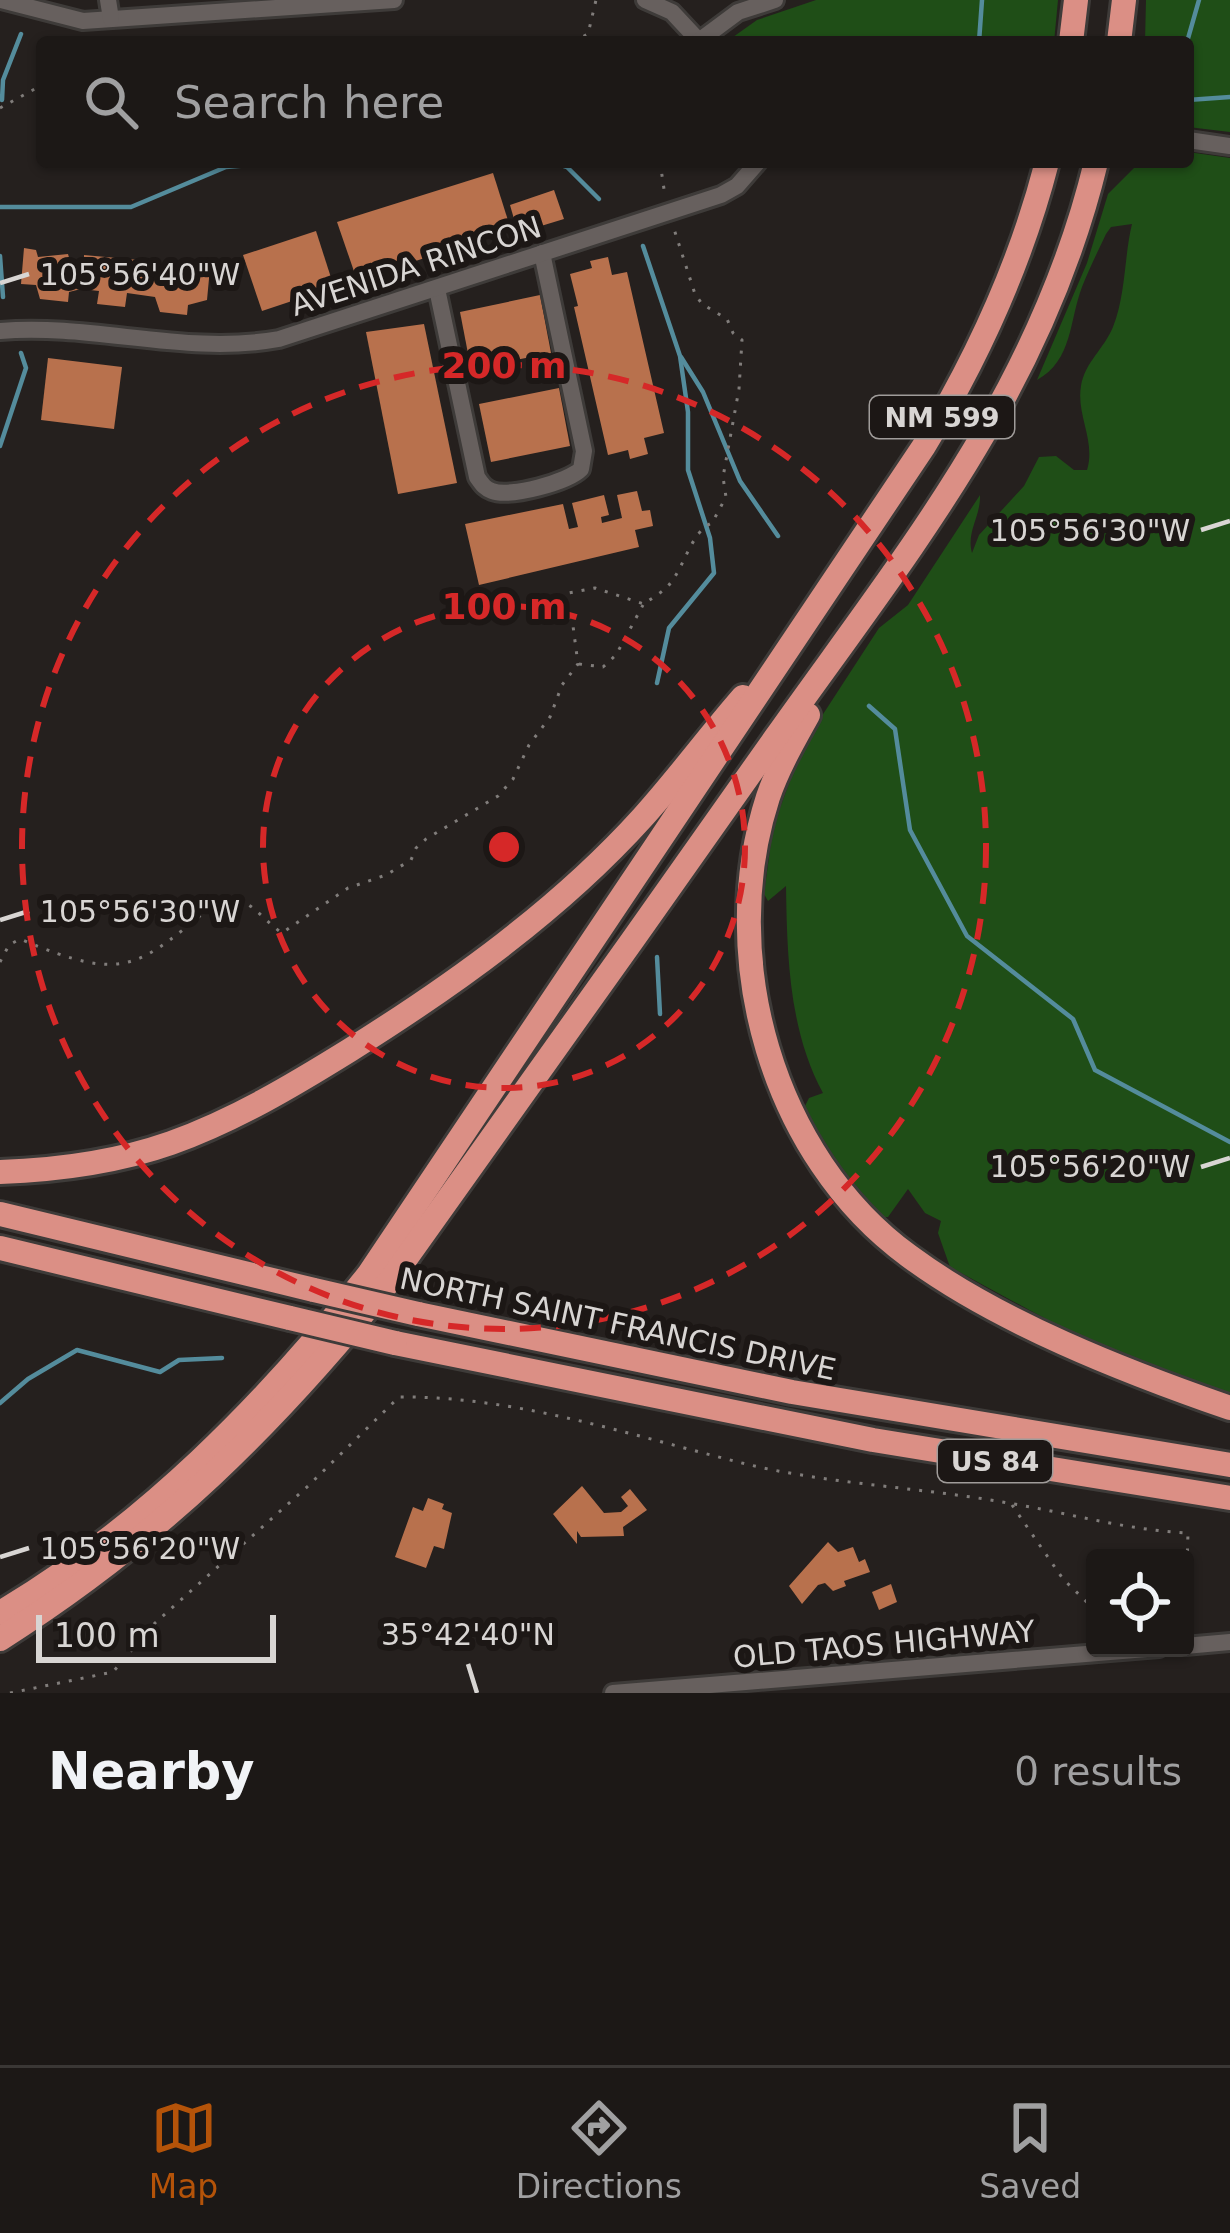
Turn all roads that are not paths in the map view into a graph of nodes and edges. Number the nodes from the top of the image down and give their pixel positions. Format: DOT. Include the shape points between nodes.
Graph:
graph roads {
  1 [pos="1,0"];
  2 [pos="108,0"];
  3 [pos="394,0"];
  4 [pos="645,0"];
  5 [pos="775,0"];
  6 [pos="1076,0"];
  7 [pos="1124,0"];
  8 [pos="111,19"];
  9 [pos="695,36"];
  10 [pos="707,36"];
  11 [pos="1072,36"];
  12 [pos="1120,36"];
  13 [pos="1194,141"];
  14 [pos="1230,146"];
  15 [pos="753,168"];
  16 [pos="1046,168"];
  17 [pos="1094,168"];
  18 [pos="542,254"];
  19 [pos="437,289"];
  20 [pos="0,331"];
  21 [pos="866,614"];
  22 [pos="809,616"];
  23 [pos="0,1172"];
  24 [pos="0,1214"];
  25 [pos="0,1247"];
  26 [pos="0,1264"];
  27 [pos="103,1274"];
  28 [pos="1230,1408"];
  29 [pos="1230,1465"];
  30 [pos="1230,1498"];
  31 [pos="0,1613"];
  32 [pos="0,1639"];
  33 [pos="1230,1642"];
  34 [pos="1194,1645"];
  35 [pos="1086,1654"];
  36 [pos="614,1693"];
  1 -- 8 [label="street" via="83,21"];
  2 -- 8 [label="street"];
  3 -- 8 [label="street"];
  4 -- 9 [label="street"];
  5 -- 10 [label="street" via="739,12"];
  6 -- 11 [label="highway"];
  7 -- 12 [label="highway"];
  13 -- 14 [label="street"];
  15 -- 18 [label="street, AVENIDA RINCON" via="721,195"];
  16 -- 22 [label="highway, NM 599" via="993,317 954,397"];
  17 -- 21 [label="highway, NM 599" via="1054,295 1015,381"];
  18 -- 19 [label="street, AVENIDA RINCON"];
  18 -- 19 [label="street" via="584,451 581,469 563,481 499,493 477,477"];
  19 -- 20 [label="street, AVENIDA RINCON" via="240,346"];
  21 -- 28 [label="highway" via="780,765 757,841 752,971 785,1100 831,1178 908,1256 1042,1331"];
  21 -- 32 [label="highway" via="331,1354 176,1509"];
  22 -- 23 [label="highway" via="644,816 539,915 444,988 265,1102 169,1144"];
  22 -- 31 [label="highway" via="369,1274 308,1351 153,1502"];
  24 -- 29 [label="highway, NORTH SAINT FRANCIS DRIVE / US 84, bridge" via="418,1314 833,1400"];
  25 -- 27 [label="highway, NORTH SAINT FRANCIS DRIVE / US 84"];
  26 -- 27 [label="highway"];
  27 -- 30 [label="highway, NORTH SAINT FRANCIS DRIVE / US 84, bridge" via="873,1440"];
  33 -- 34 [label="street"];
  35 -- 36 [label="street, OLD TAOS HIGHWAY"];
}
